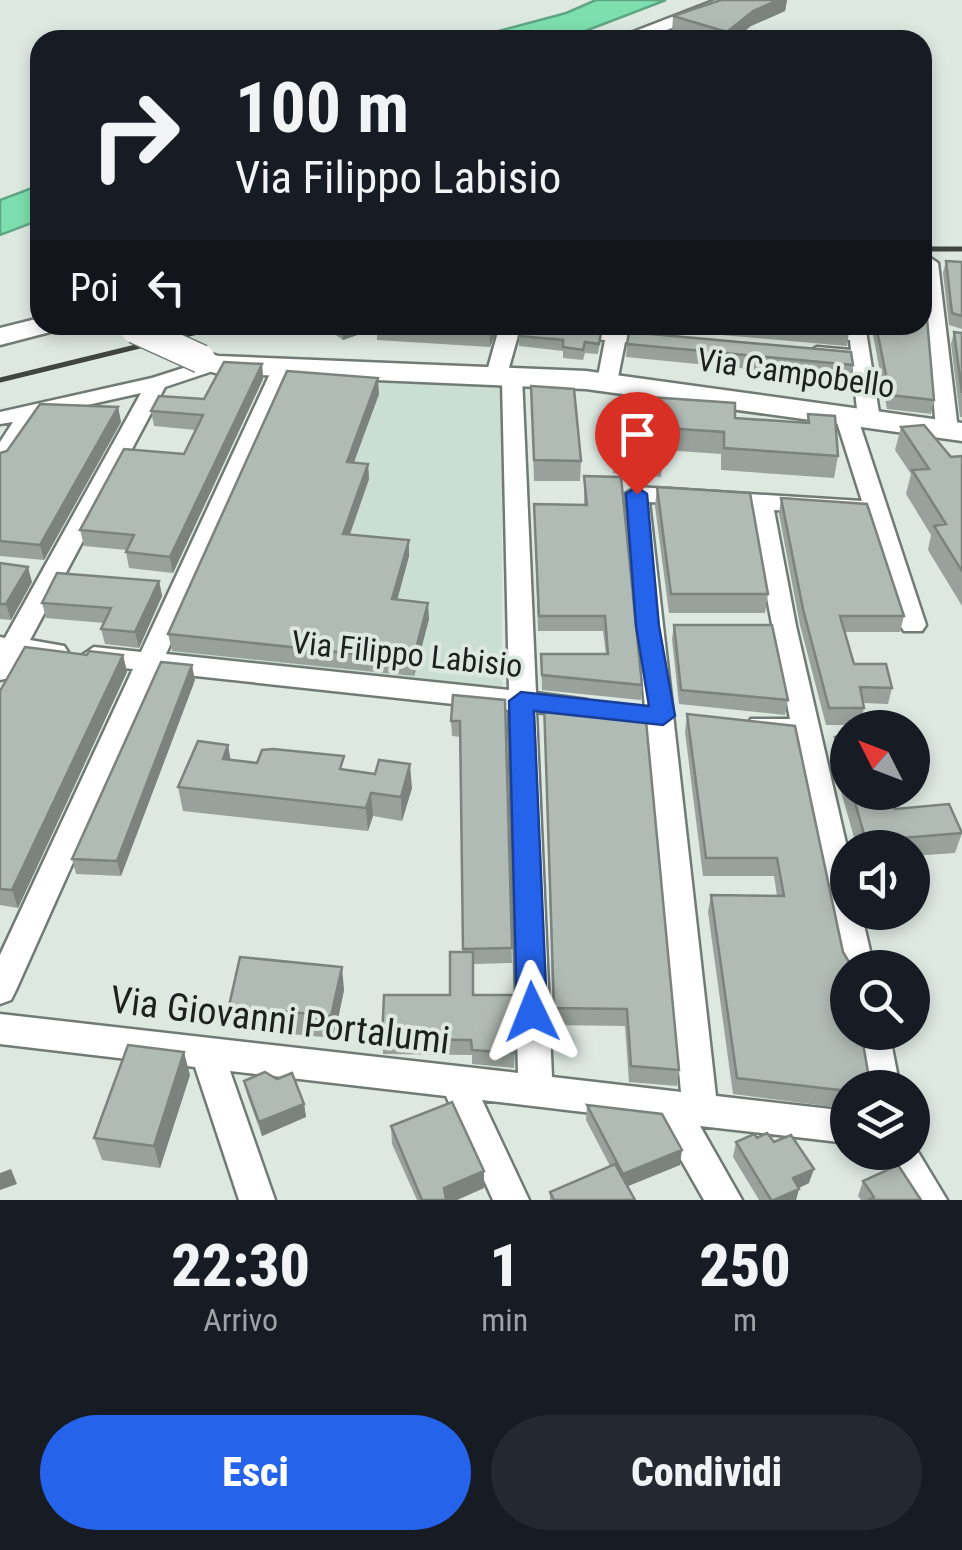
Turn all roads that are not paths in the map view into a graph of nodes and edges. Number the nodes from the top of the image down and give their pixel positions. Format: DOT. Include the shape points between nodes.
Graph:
graph roads {
  1 [pos="734,0"];
  2 [pos="650,30"];
  3 [pos="932,263"];
  4 [pos="30,327"];
  5 [pos="936,333"];
  6 [pos="148,335"];
  7 [pos="510,335"];
  8 [pos="617,335"];
  9 [pos="649,335"];
  10 [pos="831,335"];
  11 [pos="962,336"];
  12 [pos="0,337"];
  13 [pos="860,339"];
  14 [pos="692,342"];
  15 [pos="786,350"];
  16 [pos="208,361"];
  17 [pos="284,365"];
  18 [pos="504,375"];
  19 [pos="607,382"];
  20 [pos="157,383"];
  21 [pos="32,409"];
  22 [pos="858,417"];
  23 [pos="0,418"];
  24 [pos="954,431"];
  25 [pos="0,459"];
  26 [pos="761,502"];
  27 [pos="876,509"];
  28 [pos="18,569"];
  29 [pos="63,574"];
  30 [pos="913,625"];
  31 [pos="648,626"];
  32 [pos="686,626"];
  33 [pos="4,655"];
  34 [pos="148,662"];
  35 [pos="521,701"];
  36 [pos="672,717"];
  37 [pos="735,724"];
  38 [pos="806,731"];
  39 [pos="854,950"];
  40 [pos="0,990"];
  41 [pos="0,1030"];
  42 [pos="208,1056"];
  43 [pos="457,1084"];
  44 [pos="535,1089"];
  45 [pos="685,1109"];
  46 [pos="830,1125"];
  47 [pos="910,1170"];
  48 [pos="257,1200"];
  49 [pos="512,1200"];
  50 [pos="724,1200"];
  51 [pos="929,1200"];
  1 -- 2 [label="main road"];
  3 -- 5 [label="street"];
  4 -- 12 [label="main road"];
  5 -- 11 [label="street"];
  5 -- 24 [label="street"];
  6 -- 16 [label="main road, bridge"];
  7 -- 18 [label="street"];
  8 -- 19 [label="street"];
  9 -- 14 [label="street"];
  10 -- 13 [label="street"];
  13 -- 15 [label="street"];
  13 -- 22 [label="street"];
  16 -- 17 [label="main road, Via Campobello"];
  16 -- 20 [label="street"];
  17 -- 18 [label="main road, Via Campobello"];
  17 -- 34 [label="street" via="174,585"];
  18 -- 19 [label="main road, Via Campobello"];
  18 -- 35 [label="street"];
  19 -- 22 [label="main road, Via Campobello"];
  20 -- 21 [label="street"];
  20 -- 29 [label="street"];
  21 -- 23 [label="street"];
  21 -- 25 [label="street"];
  22 -- 24 [label="main road, Via Campobello"];
  22 -- 27 [label="street"];
  26 -- 27 [label="street"];
  26 -- 31 [label="street" via="637,494"];
  26 -- 38 [label="street" via="773,626"];
  27 -- 30 [label="street"];
  28 -- 29 [label="street"];
  29 -- 33 [label="street"];
  31 -- 32 [label="street"];
  31 -- 36 [label="street"];
  33 -- 34 [label="street, Via Filippo Labisio"];
  34 -- 35 [label="street, Via Filippo Labisio"];
  34 -- 40 [label="street"];
  35 -- 36 [label="street, Via Filippo Labisio"];
  35 -- 44 [label="street"];
  36 -- 45 [label="street"];
  37 -- 38 [label="street"];
  38 -- 39 [label="street"];
  41 -- 42 [label="street, Via Giovanni Portalumi"];
  42 -- 43 [label="street, Via Giovanni Portalumi"];
  42 -- 48 [label="street"];
  43 -- 44 [label="street, Via Giovanni Portalumi"];
  43 -- 49 [label="street"];
  44 -- 45 [label="street, Via Giovanni Portalumi"];
  45 -- 46 [label="street, Via Giovanni Portalumi"];
  45 -- 50 [label="street"];
  47 -- 51 [label="street"];
}
